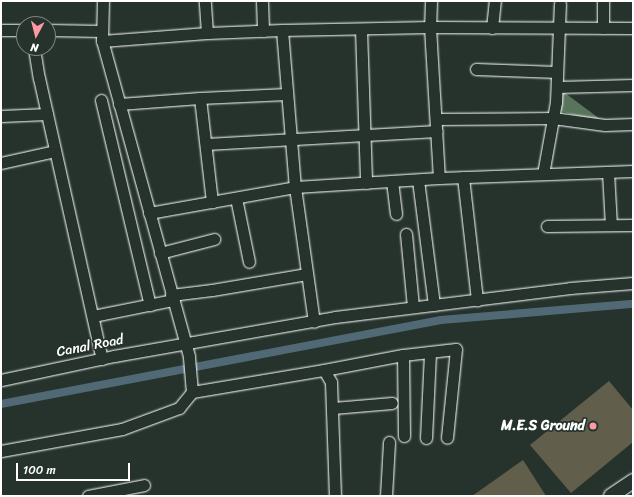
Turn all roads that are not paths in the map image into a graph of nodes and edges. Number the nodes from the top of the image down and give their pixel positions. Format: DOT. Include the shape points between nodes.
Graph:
graph roads {
  1 [pos="103,1"];
  2 [pos="205,1"];
  3 [pos="262,1"];
  4 [pos="431,1"];
  5 [pos="495,1"];
  6 [pos="603,1"];
  7 [pos="560,4"];
  8 [pos="430,27"];
  9 [pos="492,28"];
  10 [pos="560,28"];
  11 [pos="603,28"];
  12 [pos="633,28"];
  13 [pos="361,29"];
  14 [pos="1,30"];
  15 [pos="16,30"];
  16 [pos="282,30"];
  17 [pos="56,31"];
  18 [pos="263,31"];
  19 [pos="207,33"];
  20 [pos="102,36"];
  21 [pos="36,56"];
  22 [pos="476,69"];
  23 [pos="557,72"];
  24 [pos="633,85"];
  25 [pos="556,87"];
  26 [pos="287,94"];
  27 [pos="200,98"];
  28 [pos="101,100"];
  29 [pos="120,104"];
  30 [pos="47,114"];
  31 [pos="1,116"];
  32 [pos="436,118"];
  33 [pos="553,118"];
  34 [pos="633,124"];
  35 [pos="436,131"];
  36 [pos="365,134"];
  37 [pos="291,138"];
  38 [pos="206,144"];
  39 [pos="55,151"];
  40 [pos="1,163"];
  41 [pos="633,171"];
  42 [pos="608,172"];
  43 [pos="543,174"];
  44 [pos="439,178"];
  45 [pos="463,178"];
  46 [pos="418,180"];
  47 [pos="392,181"];
  48 [pos="366,183"];
  49 [pos="295,187"];
  50 [pos="236,198"];
  51 [pos="212,202"];
  52 [pos="149,213"];
  53 [pos="396,214"];
  54 [pos="633,224"];
  55 [pos="611,225"];
  56 [pos="547,226"];
  57 [pos="406,234"];
  58 [pos="214,239"];
  59 [pos="160,253"];
  60 [pos="249,262"];
  61 [pos="307,274"];
  62 [pos="633,283"];
  63 [pos="172,298"];
  64 [pos="477,300"];
  65 [pos="150,305"];
  66 [pos="434,305"];
  67 [pos="413,307"];
  68 [pos="93,316"];
  69 [pos="314,322"];
  70 [pos="186,344"];
  71 [pos="430,352"];
  72 [pos="403,355"];
  73 [pos="102,358"];
  74 [pos="324,370"];
  75 [pos="1,380"];
  76 [pos="192,392"];
  77 [pos="392,403"];
  78 [pos="333,408"];
  79 [pos="404,436"];
  80 [pos="426,438"];
  81 [pos="447,438"];
  82 [pos="389,442"];
  83 [pos="1,451"];
  84 [pos="633,481"];
  85 [pos="144,485"];
  86 [pos="88,496"];
  87 [pos="335,496"];
  88 [pos="386,496"];
  89 [pos="611,496"];
  1 -- 20 [label="street"];
  2 -- 19 [label="street"];
  3 -- 18 [label="street"];
  4 -- 8 [label="street"];
  5 -- 9 [label="street"];
  6 -- 11 [label="street"];
  7 -- 10 [label="street"];
  8 -- 9 [label="street"];
  8 -- 13 [label="street"];
  8 -- 32 [label="street"];
  9 -- 10 [label="street"];
  10 -- 11 [label="street"];
  10 -- 23 [label="street"];
  11 -- 12 [label="street"];
  13 -- 16 [label="street"];
  13 -- 36 [label="street"];
  14 -- 15 [label="street"];
  16 -- 18 [label="street"];
  16 -- 26 [label="street"];
  17 -- 20 [label="street"];
  18 -- 19 [label="street"];
  19 -- 20 [label="street"];
  20 -- 29 [label="street"];
  21 -- 30 [label="street"];
  22 -- 23 [label="street"];
  23 -- 25 [label="street"];
  24 -- 25 [label="street"];
  25 -- 33 [label="street"];
  26 -- 27 [label="street"];
  26 -- 37 [label="street"];
  27 -- 29 [label="street"];
  27 -- 38 [label="street"];
  28 -- 65 [label="street"];
  29 -- 52 [label="street"];
  30 -- 31 [label="street"];
  30 -- 39 [label="street"];
  32 -- 33 [label="street"];
  32 -- 35 [label="street"];
  33 -- 34 [label="street" via="605,125"];
  33 -- 43 [label="street"];
  35 -- 36 [label="street"];
  35 -- 44 [label="street"];
  36 -- 37 [label="street"];
  36 -- 48 [label="street"];
  37 -- 38 [label="street"];
  37 -- 49 [label="street"];
  38 -- 51 [label="street"];
  39 -- 40 [label="street"];
  39 -- 68 [label="street"];
  41 -- 42 [label="street"];
  42 -- 43 [label="street"];
  42 -- 55 [label="street"];
  43 -- 45 [label="street"];
  44 -- 45 [label="street"];
  44 -- 46 [label="street"];
  45 -- 64 [label="street"];
  46 -- 47 [label="street"];
  46 -- 66 [label="street"];
  47 -- 48 [label="street"];
  47 -- 53 [label="street"];
  48 -- 49 [label="street"];
  49 -- 50 [label="street"];
  49 -- 61 [label="street"];
  50 -- 51 [label="street"];
  50 -- 60 [label="street"];
  51 -- 52 [label="street"];
  52 -- 59 [label="street"];
  54 -- 55 [label="street"];
  55 -- 56 [label="street"];
  57 -- 67 [label="street"];
  58 -- 59 [label="street"];
  59 -- 63 [label="street"];
  61 -- 63 [label="street"];
  61 -- 69 [label="street"];
  62 -- 64 [label="street, Canal Road"];
  63 -- 65 [label="street"];
  63 -- 70 [label="street"];
  64 -- 66 [label="street, Canal Road"];
  65 -- 68 [label="street"];
  66 -- 67 [label="street, Canal Road"];
  67 -- 69 [label="street, Canal Road"];
  68 -- 73 [label="street"];
  69 -- 70 [label="street, Canal Road"];
  70 -- 73 [label="street, Canal Road"];
  70 -- 76 [label="street"];
  71 -- 72 [label="street"];
  71 -- 80 [label="street"];
  71 -- 81 [label="street" via="456,349"];
  72 -- 74 [label="street"];
  72 -- 79 [label="street"];
  73 -- 75 [label="street, Canal Road"];
  74 -- 76 [label="street"];
  74 -- 78 [label="street" via="331,382"];
  76 -- 83 [label="street" via="180,408 122,429"];
  77 -- 78 [label="street"];
  78 -- 87 [label="street"];
  82 -- 88 [label="street"];
  84 -- 89 [label="main road"];
  85 -- 86 [label="street"];
}
